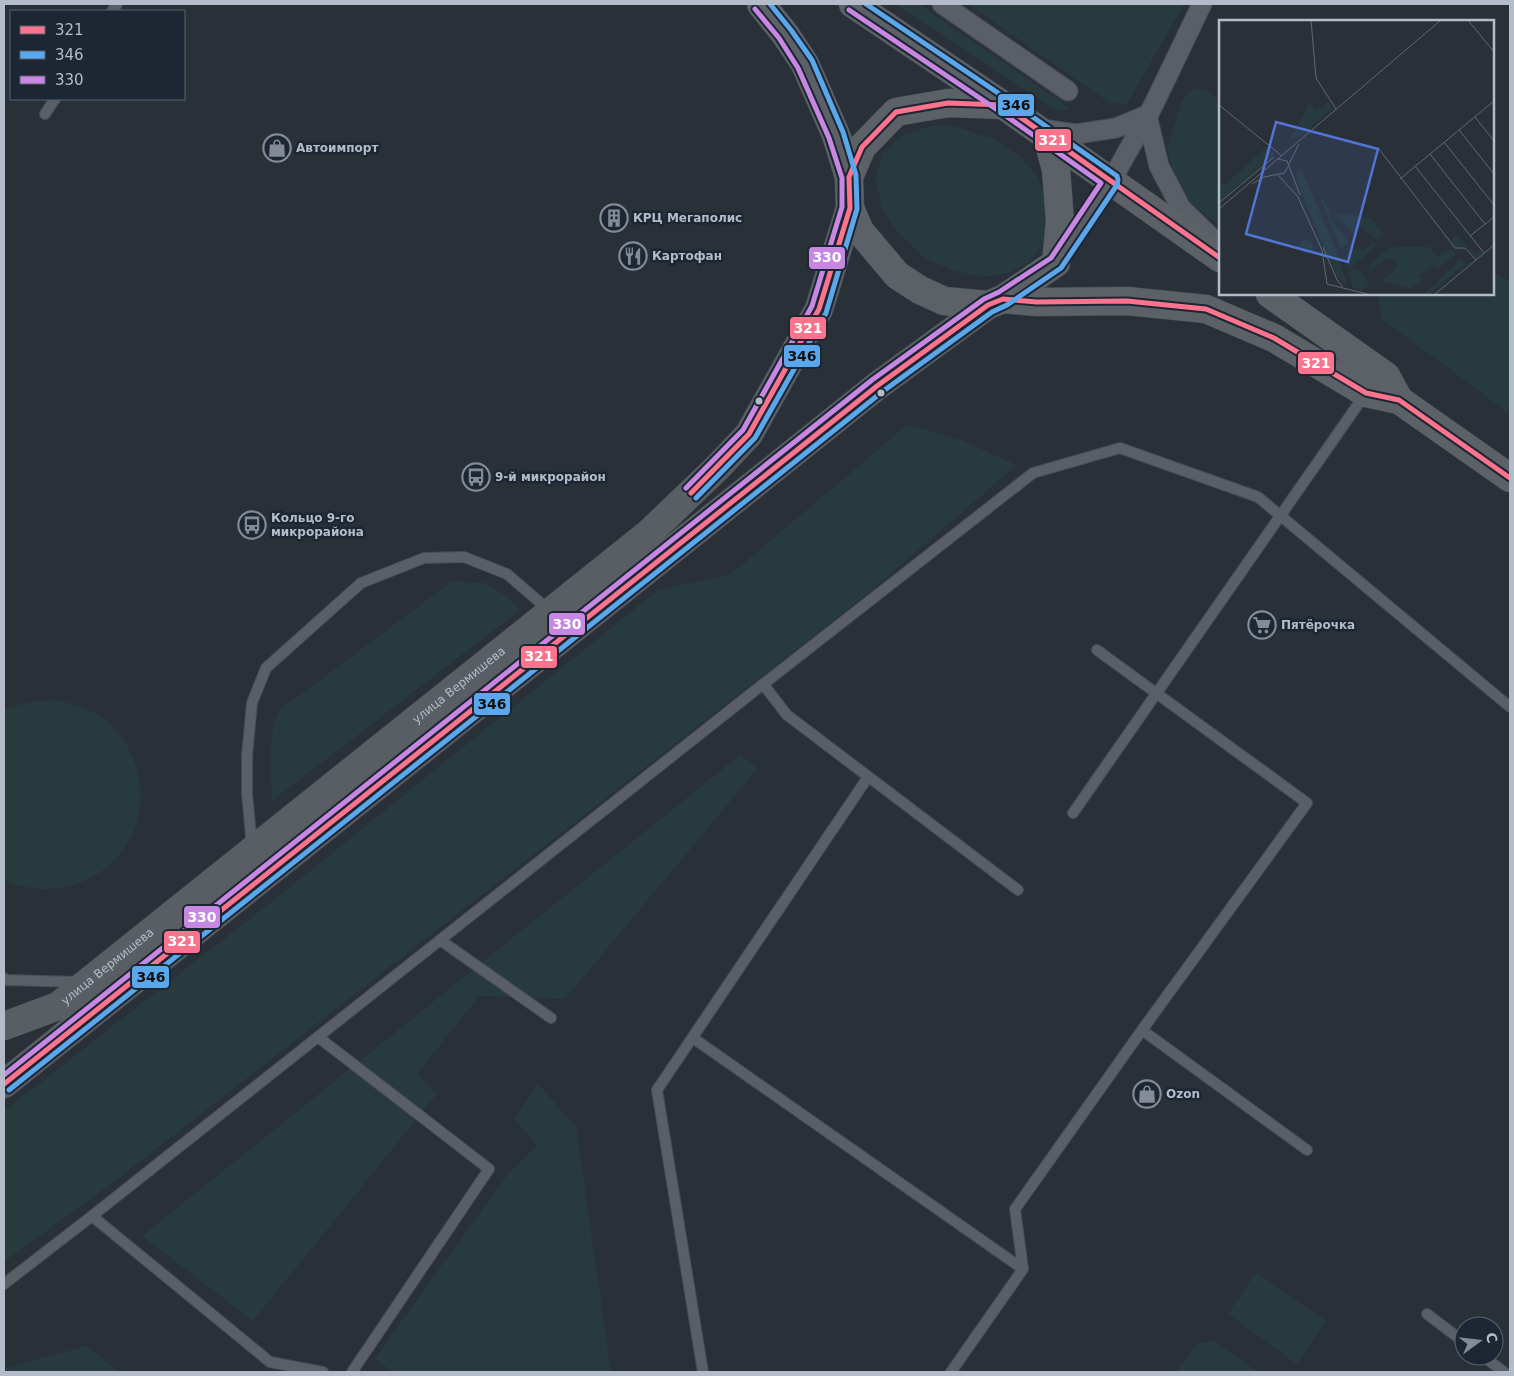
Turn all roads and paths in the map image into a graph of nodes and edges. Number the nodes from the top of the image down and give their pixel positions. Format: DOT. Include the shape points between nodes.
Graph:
graph roads {
  1 [pos="761,4"];
  2 [pos="853,4"];
  3 [pos="942,4"];
  4 [pos="1202,4"];
  5 [pos="1068,91"];
  6 [pos="54,100"];
  7 [pos="1002,105"];
  8 [pos="45,114"];
  9 [pos="1147,116"];
  10 [pos="1041,132"];
  11 [pos="849,177"];
  12 [pos="1111,181"];
  13 [pos="850,208"];
  14 [pos="1219,246"];
  15 [pos="1219,257"];
  16 [pos="1056,263"];
  17 [pos="1271,295"];
  18 [pos="996,302"];
  19 [pos="1366,393"];
  20 [pos="1399,400"];
  21 [pos="1510,478"];
  22 [pos="1281,515"];
  23 [pos="550,612"];
  24 [pos="1097,650"];
  25 [pos="763,684"];
  26 [pos="1157,692"];
  27 [pos="1510,707"];
  28 [pos="868,777"];
  29 [pos="1073,813"];
  30 [pos="252,851"];
  31 [pos="1018,890"];
  32 [pos="440,940"];
  33 [pos="4,979"];
  34 [pos="88,982"];
  35 [pos="550,1018"];
  36 [pos="4,1026"];
  37 [pos="1142,1030"];
  38 [pos="318,1037"];
  39 [pos="694,1038"];
  40 [pos="4,1084"];
  41 [pos="1307,1150"];
  42 [pos="92,1216"];
  43 [pos="1023,1269"];
  44 [pos="4,1284"];
  45 [pos="1427,1314"];
  46 [pos="1454,1334"];
  47 [pos="323,1372"];
  48 [pos="352,1372"];
  49 [pos="703,1372"];
  50 [pos="951,1372"];
  1 -- 11 [label="main road" via="805,64 836,135"];
  2 -- 7 [label="main road"];
  3 -- 5 [label="street"];
  4 -- 9 [label="street"];
  6 -- 8 [label="lane"];
  7 -- 10 [label="main road"];
  7 -- 11 [label="main road" via="948,103 896,112 862,147"];
  9 -- 10 [label="street" via="1116,128 1076,134"];
  9 -- 12 [label="street"];
  9 -- 14 [label="street" via="1158,166 1181,208"];
  10 -- 12 [label="main road"];
  10 -- 16 [label="main road" via="1056,169 1060,222"];
  11 -- 13 [label="main road"];
  12 -- 15 [label="main road"];
  12 -- 16 [label="street"];
  13 -- 18 [label="main road" via="860,231 897,275 920,290 944,301"];
  13 -- 23 [label="main road, улица Вермишева" via="819,309 748,434 649,533"];
  16 -- 18 [label="main road"];
  17 -- 20 [label="main road" via="1386,376"];
  18 -- 19 [label="main road" via="1127,301 1206,309 1274,338"];
  18 -- 40 [label="main road" via="863,397"];
  19 -- 20 [label="main road"];
  19 -- 22 [label="lane"];
  20 -- 21 [label="main road"];
  22 -- 25 [label="lane" via="1258,497 1120,448 1033,473"];
  22 -- 26 [label="lane"];
  22 -- 27 [label="lane"];
  23 -- 30 [label="main road, улица Вермишева"];
  23 -- 30 [label="lane" via="507,574 464,557 424,558 361,583 266,668 252,703 247,756 246,793"];
  24 -- 26 [label="lane"];
  25 -- 28 [label="lane" via="787,714"];
  25 -- 32 [label="lane"];
  26 -- 29 [label="lane"];
  26 -- 37 [label="lane" via="1307,803"];
  28 -- 31 [label="lane"];
  28 -- 39 [label="lane"];
  30 -- 34 [label="main road, улица Вермишева"];
  32 -- 35 [label="lane"];
  32 -- 38 [label="lane"];
  33 -- 34 [label="lane"];
  34 -- 36 [label="main road, улица Вермишева" via="58,1006"];
  37 -- 41 [label="lane"];
  37 -- 43 [label="lane" via="1015,1209"];
  38 -- 42 [label="lane"];
  38 -- 48 [label="lane" via="489,1169"];
  39 -- 43 [label="lane"];
  39 -- 49 [label="lane" via="657,1090"];
  42 -- 44 [label="lane"];
  42 -- 47 [label="lane" via="270,1362"];
  43 -- 50 [label="lane"];
  45 -- 46 [label="lane"];
}
